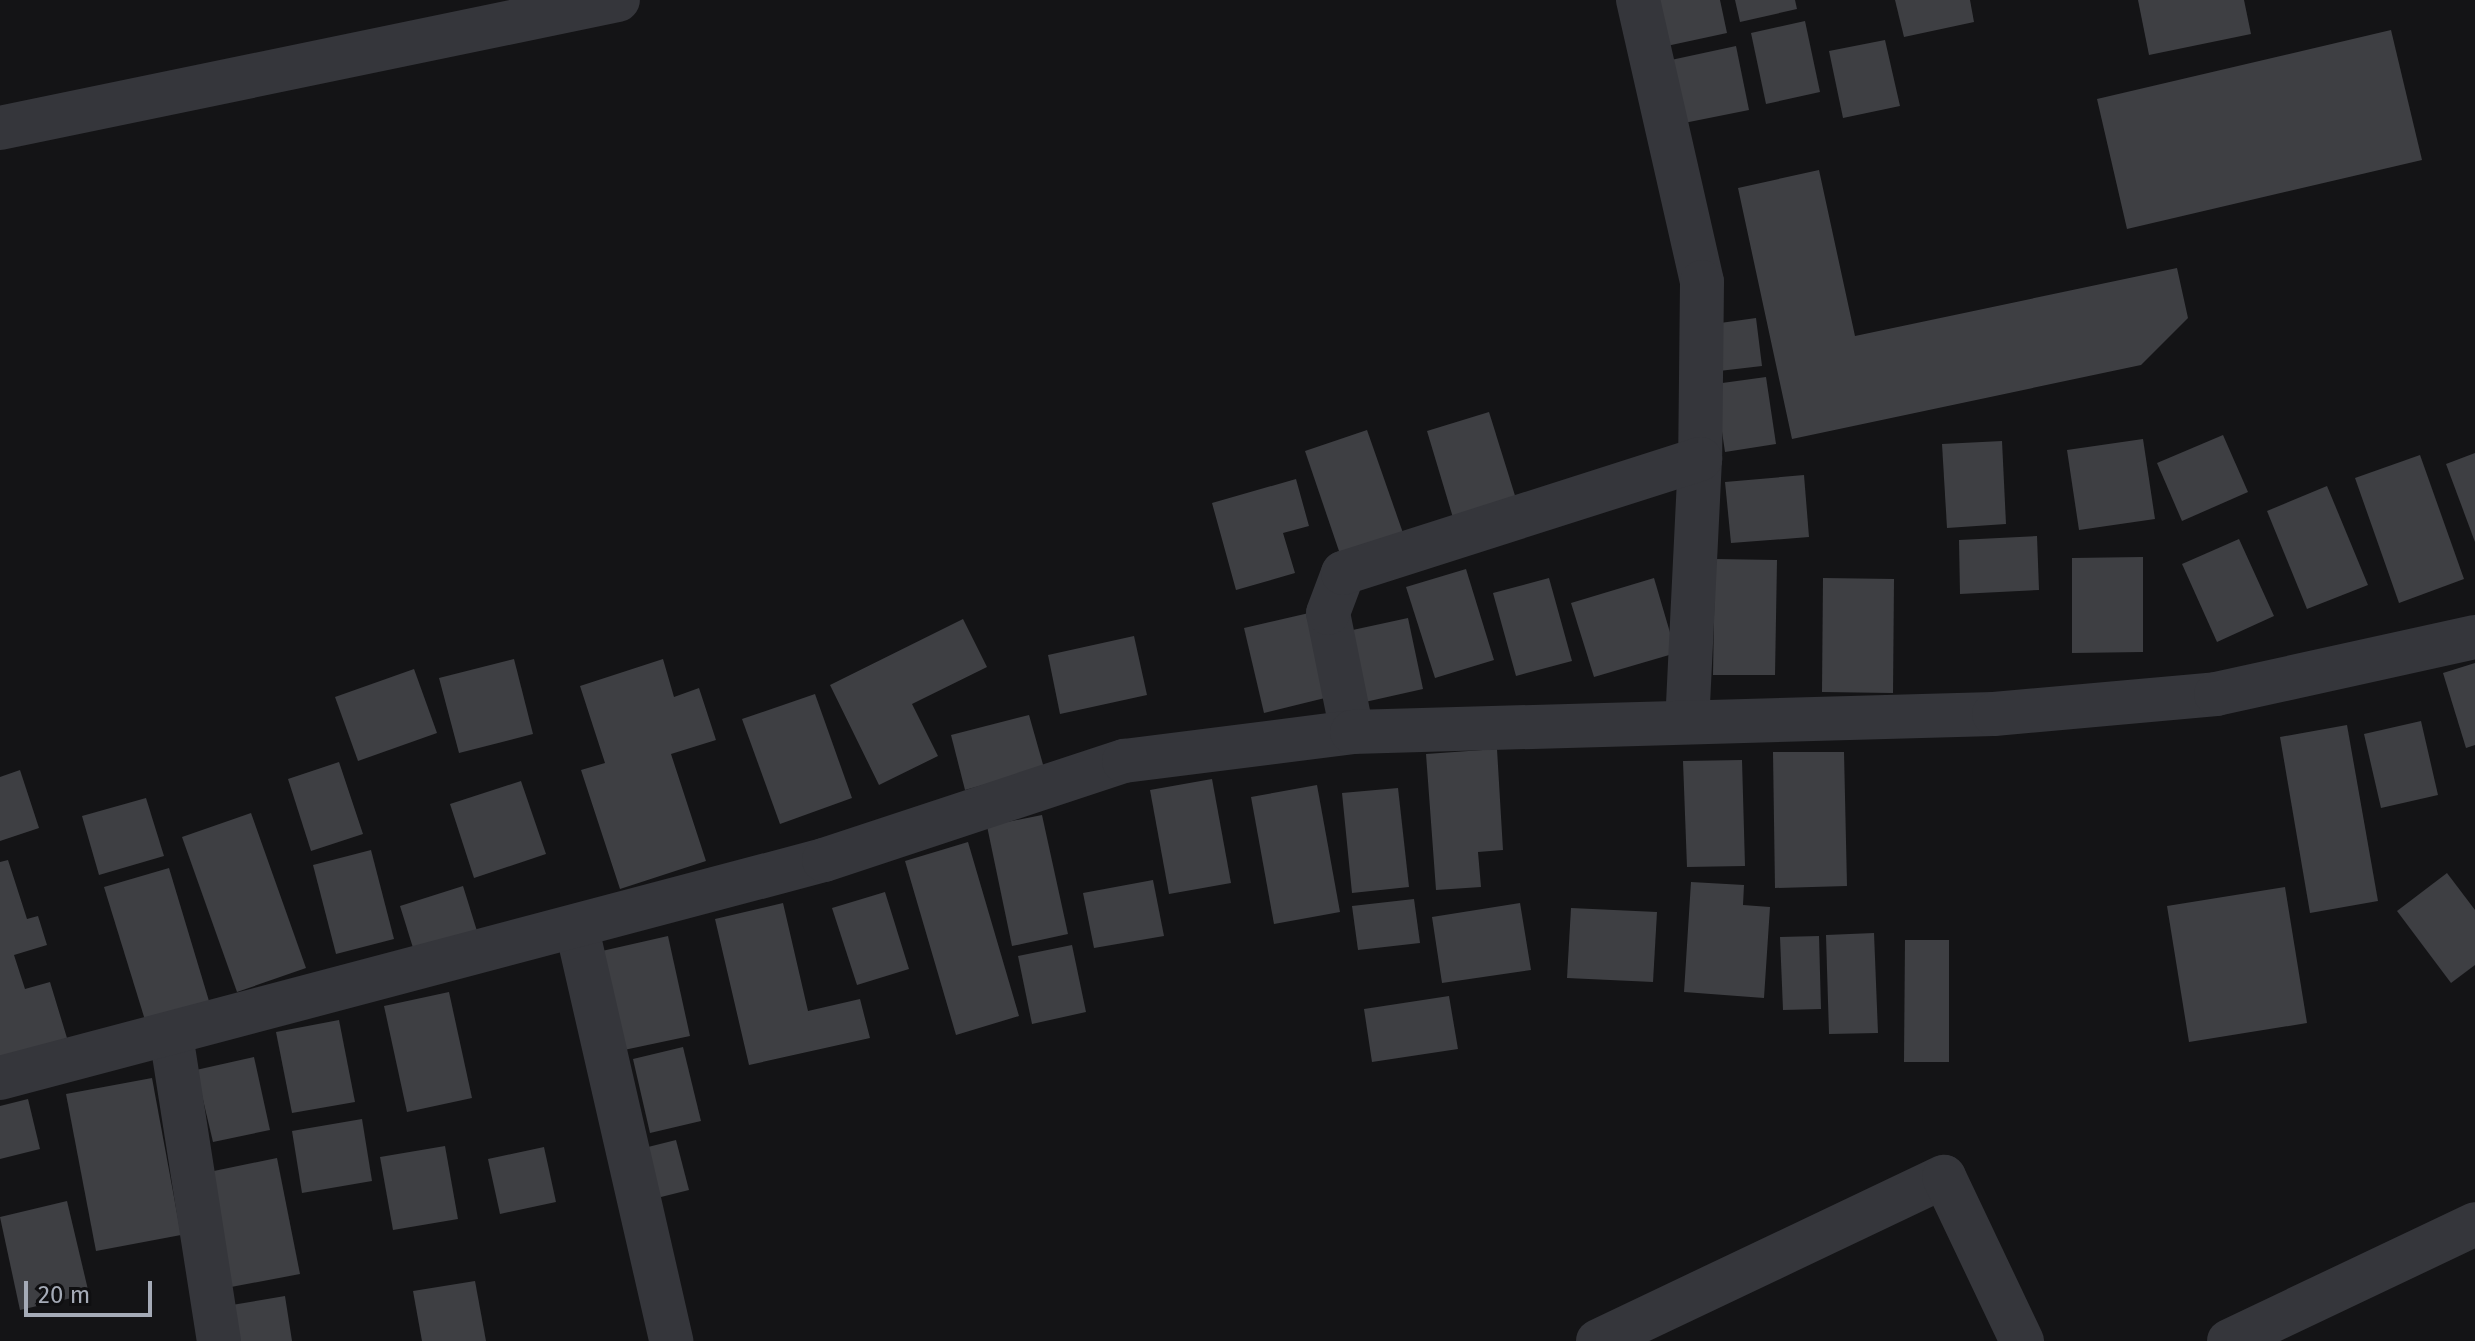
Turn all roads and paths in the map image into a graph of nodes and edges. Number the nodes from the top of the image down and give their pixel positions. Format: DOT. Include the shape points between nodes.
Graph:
graph roads {
  1 [pos="618,0"];
  2 [pos="1638,0"];
  3 [pos="0,128"];
  4 [pos="1700,459"];
  5 [pos="2475,637"];
  6 [pos="1687,721"];
  7 [pos="1352,732"];
  8 [pos="577,929"];
  9 [pos="171,1035"];
  10 [pos="0,1078"];
  11 [pos="2475,1224"];
  12 [pos="219,1341"];
  13 [pos="671,1341"];
  14 [pos="1598,1341"];
  15 [pos="2022,1341"];
  16 [pos="2229,1341"];
  1 -- 3 [label="lane"];
  2 -- 4 [label="lane" via="1702,282"];
  4 -- 6 [label="lane"];
  4 -- 7 [label="lane" via="1343,573 1328,613"];
  5 -- 6 [label="lane" via="2216,694 1994,714"];
  6 -- 7 [label="lane"];
  7 -- 8 [label="lane" via="1124,761 824,860"];
  8 -- 9 [label="lane"];
  8 -- 13 [label="lane"];
  9 -- 10 [label="lane"];
  9 -- 12 [label="lane"];
  11 -- 16 [label="lane"];
  14 -- 15 [label="lane" via="1944,1177"];
}
